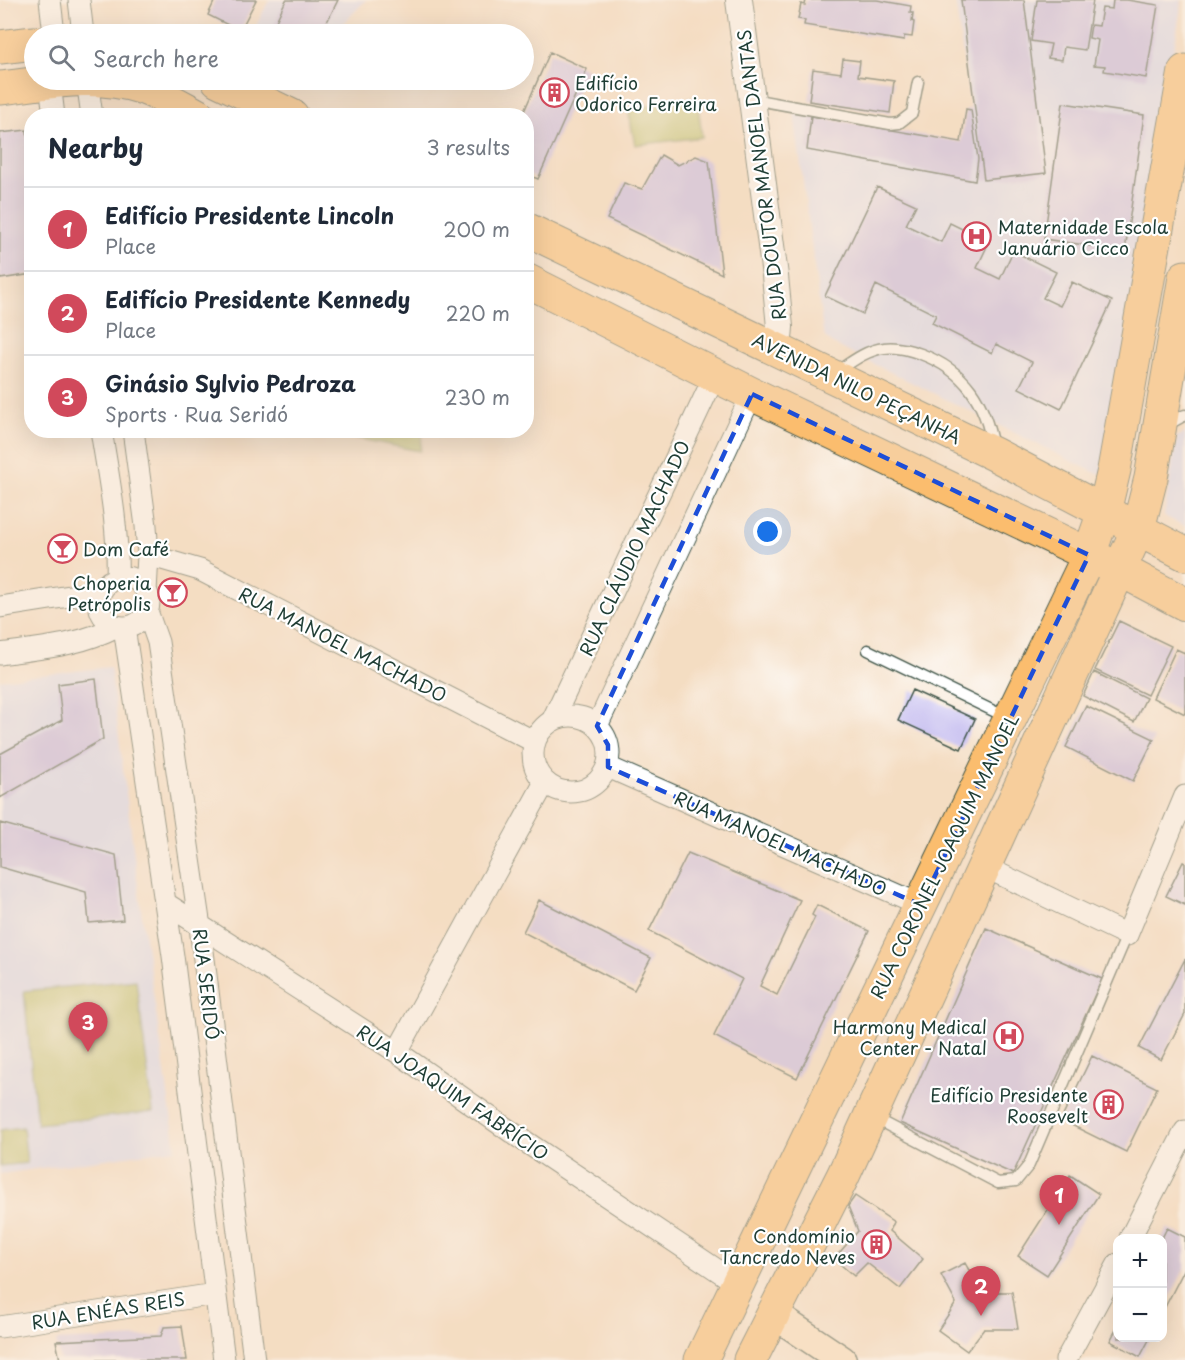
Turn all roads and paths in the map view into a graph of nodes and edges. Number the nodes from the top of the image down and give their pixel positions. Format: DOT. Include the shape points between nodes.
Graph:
graph roads {
  1 [pos="50,0"];
  2 [pos="79,0"];
  3 [pos="739,0"];
  4 [pos="53,24"];
  5 [pos="82,24"];
  6 [pos="24,44"];
  7 [pos="0,47"];
  8 [pos="1185,71"];
  9 [pos="918,82"];
  10 [pos="24,85"];
  11 [pos="0,88"];
  12 [pos="51,90"];
  13 [pos="88,90"];
  14 [pos="144,90"];
  15 [pos="239,90"];
  16 [pos="751,99"];
  17 [pos="53,108"];
  18 [pos="91,108"];
  19 [pos="182,108"];
  20 [pos="276,108"];
  21 [pos="534,233"];
  22 [pos="604,267"];
  23 [pos="1185,277"];
  24 [pos="534,282"];
  25 [pos="534,283"];
  26 [pos="778,351"];
  27 [pos="715,375"];
  28 [pos="830,376"];
  29 [pos="752,394"];
  30 [pos="1172,422"];
  31 [pos="102,438"];
  32 [pos="134,438"];
  33 [pos="994,454"];
  34 [pos="1104,512"];
  35 [pos="1138,529"];
  36 [pos="1185,554"];
  37 [pos="148,555"];
  38 [pos="1089,555"];
  39 [pos="1119,569"];
  40 [pos="109,585"];
  41 [pos="146,602"];
  42 [pos="1185,604"];
  43 [pos="0,607"];
  44 [pos="121,627"];
  45 [pos="868,650"];
  46 [pos="0,654"];
  47 [pos="1011,720"];
  48 [pos="552,721"];
  49 [pos="597,726"];
  50 [pos="535,742"];
  51 [pos="608,767"];
  52 [pos="545,782"];
  53 [pos="1185,796"];
  54 [pos="985,867"];
  55 [pos="165,903"];
  56 [pos="921,905"];
  57 [pos="200,927"];
  58 [pos="1127,935"];
  59 [pos="397,1052"];
  60 [pos="871,1116"];
  61 [pos="1185,1131"];
  62 [pos="1133,1234"];
  63 [pos="1113,1273"];
  64 [pos="738,1284"];
  65 [pos="215,1294"];
  66 [pos="772,1313"];
  67 [pos="0,1327"];
  68 [pos="224,1360"];
  69 [pos="254,1360"];
  70 [pos="701,1360"];
  71 [pos="750,1360"];
  72 [pos="842,1360"];
  73 [pos="1066,1360"];
  1 -- 4 [label="street"];
  2 -- 5 [label="street"];
  3 -- 16 [label="street, RUA DOUTOR MANOEL DANTAS"];
  6 -- 7 [label="main road"];
  8 -- 34 [label="main road, RUA CORONEL JOAQUIM MANOEL"];
  9 -- 16 [label="lane" via="912,113 899,123 890,124"];
  10 -- 11 [label="main road"];
  12 -- 17 [label="street"];
  13 -- 18 [label="street"];
  14 -- 19 [label="main road"];
  15 -- 20 [label="main road"];
  16 -- 26 [label="street, RUA DOUTOR MANOEL DANTAS" via="778,305"];
  21 -- 22 [label="main road, AVENIDA NILO PEÇANHA"];
  22 -- 24 [label="main road" via="606,284 593,296"];
  22 -- 26 [label="main road, AVENIDA NILO PEÇANHA"];
  23 -- 30 [label="main road, RUA CORONEL JOAQUIM MANOEL"];
  25 -- 27 [label="main road"];
  26 -- 28 [label="main road, AVENIDA NILO PEÇANHA"];
  27 -- 29 [label="main road"];
  27 -- 48 [label="street, RUA CLÁUDIO MACHADO"];
  28 -- 33 [label="main road, AVENIDA NILO PEÇANHA"];
  28 -- 33 [label="lane" via="884,348 933,358 950,368 975,396 985,414"];
  29 -- 38 [label="main road"];
  29 -- 49 [label="street"];
  30 -- 35 [label="main road, RUA CORONEL JOAQUIM MANOEL" via="1150,478"];
  31 -- 40 [label="street" via="118,552"];
  32 -- 37 [label="street, RUA SERIDÓ"];
  33 -- 34 [label="main road, AVENIDA NILO PEÇANHA"];
  34 -- 35 [label="main road, AVENIDA NILO PEÇANHA"];
  34 -- 38 [label="main road, RUA CORONEL JOAQUIM MANOEL"];
  35 -- 36 [label="main road, AVENIDA NILO PEÇANHA"];
  35 -- 39 [label="main road, RUA CORONEL JOAQUIM MANOEL"];
  37 -- 41 [label="street, RUA SERIDÓ"];
  37 -- 50 [label="street, RUA MANOEL MACHADO" via="200,570"];
  38 -- 39 [label="main road"];
  38 -- 47 [label="main road, RUA CORONEL JOAQUIM MANOEL"];
  39 -- 42 [label="main road"];
  39 -- 54 [label="main road, RUA CORONEL JOAQUIM MANOEL"];
  40 -- 41 [label="street" via="131,579 138,582"];
  40 -- 43 [label="street"];
  40 -- 44 [label="street" via="100,610 107,621"];
  41 -- 44 [label="street" via="135,624"];
  41 -- 57 [label="street, RUA SERIDÓ" via="158,642"];
  44 -- 46 [label="street" via="95,638"];
  44 -- 55 [label="street, RUA SERIDÓ"];
  45 -- 47 [label="lane"];
  47 -- 56 [label="main road, RUA CORONEL JOAQUIM MANOEL"];
  48 -- 49 [label="street" via="565,716 579,717"];
  48 -- 50 [label="street"];
  49 -- 51 [label="street" via="608,745"];
  50 -- 52 [label="street" via="536,771"];
  51 -- 52 [label="street" via="587,790 557,790"];
  51 -- 56 [label="street, RUA MANOEL MACHADO"];
  52 -- 59 [label="street"];
  53 -- 58 [label="street"];
  54 -- 58 [label="street"];
  54 -- 60 [label="main road, RUA CORONEL JOAQUIM MANOEL"];
  55 -- 57 [label="street, RUA JOAQUIM FABRÍCIO"];
  55 -- 65 [label="street, RUA SERIDÓ"];
  56 -- 64 [label="main road, RUA CORONEL JOAQUIM MANOEL"];
  57 -- 59 [label="street, RUA JOAQUIM FABRÍCIO"];
  57 -- 69 [label="street, RUA SERIDÓ"];
  58 -- 60 [label="lane" via="1029,1165 1016,1181 998,1183"];
  59 -- 64 [label="street, RUA JOAQUIM FABRÍCIO"];
  60 -- 66 [label="main road, RUA CORONEL JOAQUIM MANOEL"];
  61 -- 62 [label="street"];
  63 -- 73 [label="street"];
  64 -- 70 [label="main road, RUA CORONEL JOAQUIM MANOEL"];
  65 -- 67 [label="street, RUA ENÉAS REIS"];
  65 -- 68 [label="street, RUA SERIDÓ"];
  66 -- 71 [label="main road, RUA CORONEL JOAQUIM MANOEL"];
  66 -- 72 [label="main road"];
}
